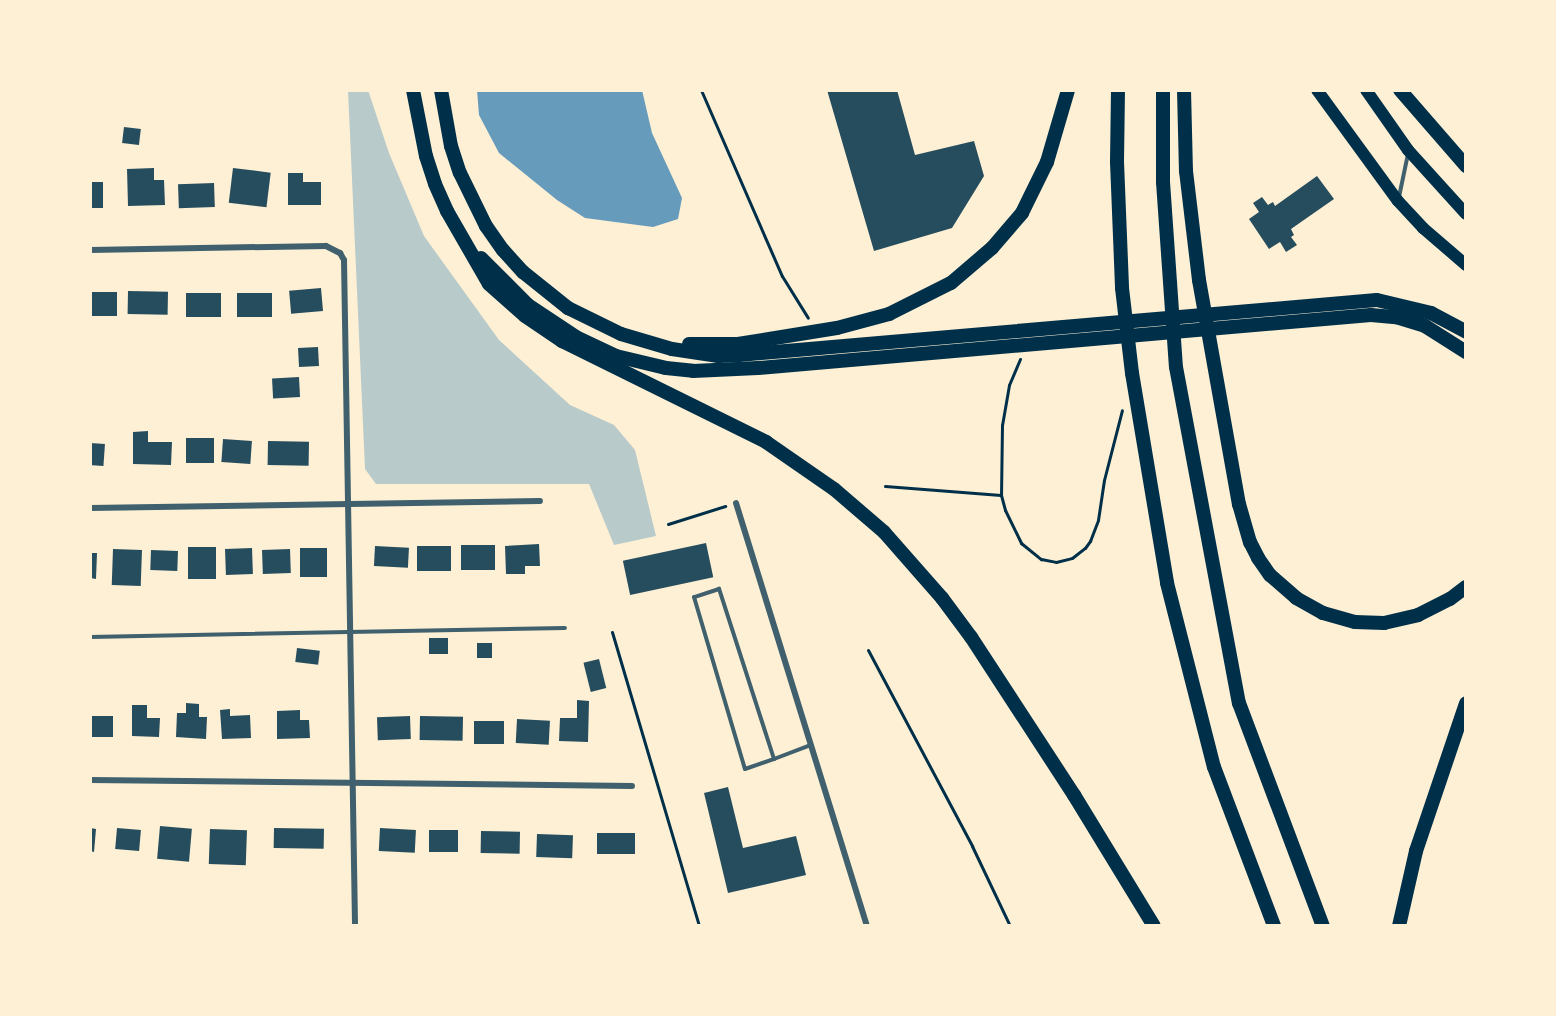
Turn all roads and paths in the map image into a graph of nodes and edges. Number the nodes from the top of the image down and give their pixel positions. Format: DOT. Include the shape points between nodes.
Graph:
graph roads {
  1 [pos="413,90"];
  2 [pos="441,90"];
  3 [pos="701,90"];
  4 [pos="1068,90"];
  5 [pos="1118,90"];
  6 [pos="1163,90"];
  7 [pos="1184,90"];
  8 [pos="1317,90"];
  9 [pos="1366,90"];
  10 [pos="1400,90"];
  11 [pos="1408,150"];
  12 [pos="1466,166"];
  13 [pos="1398,201"];
  14 [pos="1466,214"];
  15 [pos="461,237"];
  16 [pos="90,250"];
  17 [pos="1466,265"];
  18 [pos="817,332"];
  19 [pos="1466,333"];
  20 [pos="642,341"];
  21 [pos="1029,344"];
  22 [pos="1466,352"];
  23 [pos="1123,405"];
  24 [pos="885,486"];
  25 [pos="1001,495"];
  26 [pos="540,501"];
  27 [pos="736,503"];
  28 [pos="348,505"];
  29 [pos="90,508"];
  30 [pos="668,524"];
  31 [pos="1466,587"];
  32 [pos="565,628"];
  33 [pos="612,632"];
  34 [pos="350,633"];
  35 [pos="90,637"];
  36 [pos="868,650"];
  37 [pos="1466,703"];
  38 [pos="811,745"];
  39 [pos="774,759"];
  40 [pos="90,780"];
  41 [pos="352,783"];
  42 [pos="632,786"];
  43 [pos="355,926"];
  44 [pos="699,926"];
  45 [pos="867,926"];
  46 [pos="1010,926"];
  47 [pos="1154,926"];
  48 [pos="1274,926"];
  49 [pos="1323,926"];
  50 [pos="1399,926"];
  1 -- 15 [label="highway" via="435,184"];
  2 -- 20 [label="highway" via="460,173 486,226 503,250 537,285 568,308 594,323"];
  3 -- 18 [label="path" via="782,276"];
  4 -- 18 [label="highway" via="1034,192 992,249 951,283 910,306"];
  5 -- 48 [label="highway" via="1122,288 1167,583 1214,767"];
  6 -- 49 [label="highway" via="1163,182 1176,367 1239,703"];
  7 -- 31 [label="highway" via="1186,171 1200,280 1239,504 1250,542 1270,575 1296,598 1340,619 1384,623 1418,615"];
  8 -- 13 [label="main road"];
  9 -- 11 [label="main road"];
  10 -- 12 [label="highway"];
  11 -- 13 [label="lane"];
  11 -- 14 [label="main road"];
  13 -- 17 [label="main road"];
  15 -- 21 [label="highway" via="512,291 548,320 606,352 666,368 720,371"];
  15 -- 47 [label="highway" via="489,284 543,330 766,442 827,483 884,532 971,637"];
  16 -- 28 [label="street" via="334,248 344,260"];
  18 -- 20 [label="highway" via="738,344"];
  19 -- 20 [label="highway" via="1431,313 1377,300 739,355 697,354"];
  21 -- 22 [label="highway" via="1382,315 1425,326"];
  21 -- 25 [label="path" via="1012,374 1006,401"];
  23 -- 25 [label="path" via="1094,532 1079,554 1056,562 1034,555 1014,532"];
  24 -- 25 [label="path"];
  26 -- 28 [label="street"];
  27 -- 30 [label="path"];
  27 -- 38 [label="street"];
  28 -- 29 [label="street"];
  28 -- 34 [label="street"];
  32 -- 34 [label="lane"];
  33 -- 44 [label="path"];
  34 -- 35 [label="lane"];
  34 -- 41 [label="street"];
  36 -- 46 [label="path"];
  37 -- 50 [label="highway" via="1416,851"];
  38 -- 39 [label="lane"];
  38 -- 45 [label="street"];
  39 -- 39 [label="lane" via="718,590 694,597 745,769"];
  40 -- 41 [label="street"];
  41 -- 42 [label="street"];
  41 -- 43 [label="street"];
}
